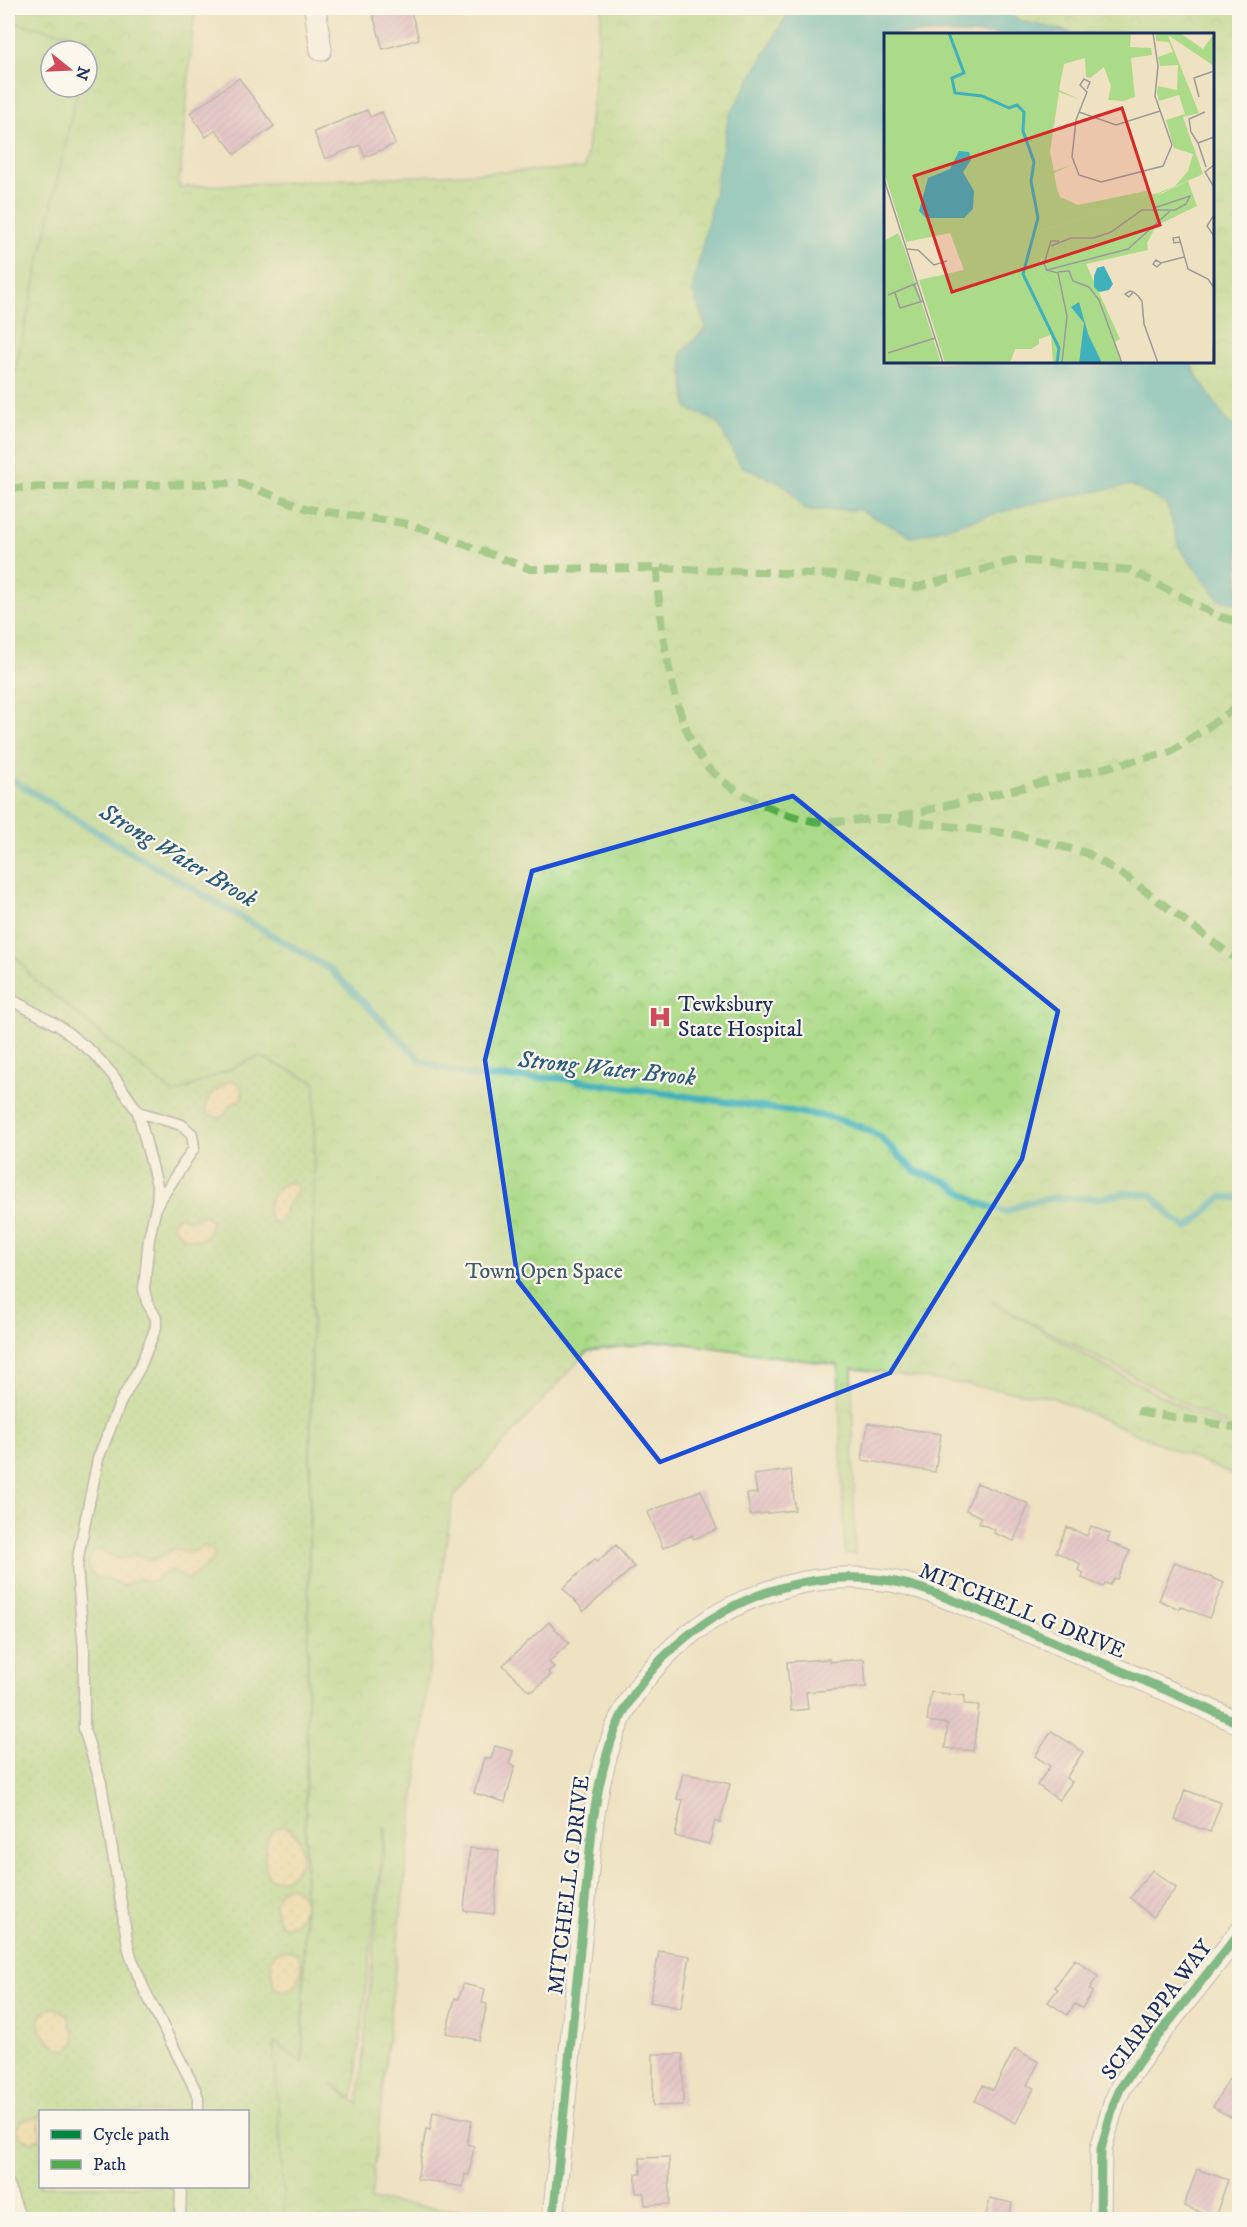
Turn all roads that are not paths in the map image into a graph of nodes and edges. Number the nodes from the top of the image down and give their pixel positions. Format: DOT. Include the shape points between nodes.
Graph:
graph roads {
  1 [pos="315,8"];
  2 [pos="321,50"];
  3 [pos="8,998"];
  4 [pos="138,1112"];
  5 [pos="157,1203"];
  6 [pos="1239,1724"];
  7 [pos="1239,1932"];
  8 [pos="198,2110"];
  9 [pos="8,2184"];
  10 [pos="181,2188"];
  11 [pos="21,2220"];
  12 [pos="180,2220"];
  13 [pos="553,2220"];
  14 [pos="1100,2220"];
  1 -- 2 [label="street"];
  3 -- 4 [label="lane" via="59,1026 93,1052"];
  4 -- 5 [label="lane" via="158,1190"];
  4 -- 5 [label="lane" via="182,1125 194,1141 190,1154"];
  5 -- 8 [label="lane" via="144,1289 156,1327 98,1459 79,1552 84,1729 101,1783 131,1957 195,2089"];
  6 -- 13 [label="street, MITCHELL G DRIVE" via="1022,1628 929,1591 883,1580 804,1581 765,1592 712,1618 645,1680 617,1726 603,1766 593,1820"];
  7 -- 14 [label="street, SCIARAPPA WAY" via="1121,2087 1101,2150"];
  9 -- 11 [label="lane"];
  10 -- 12 [label="lane"];
}
